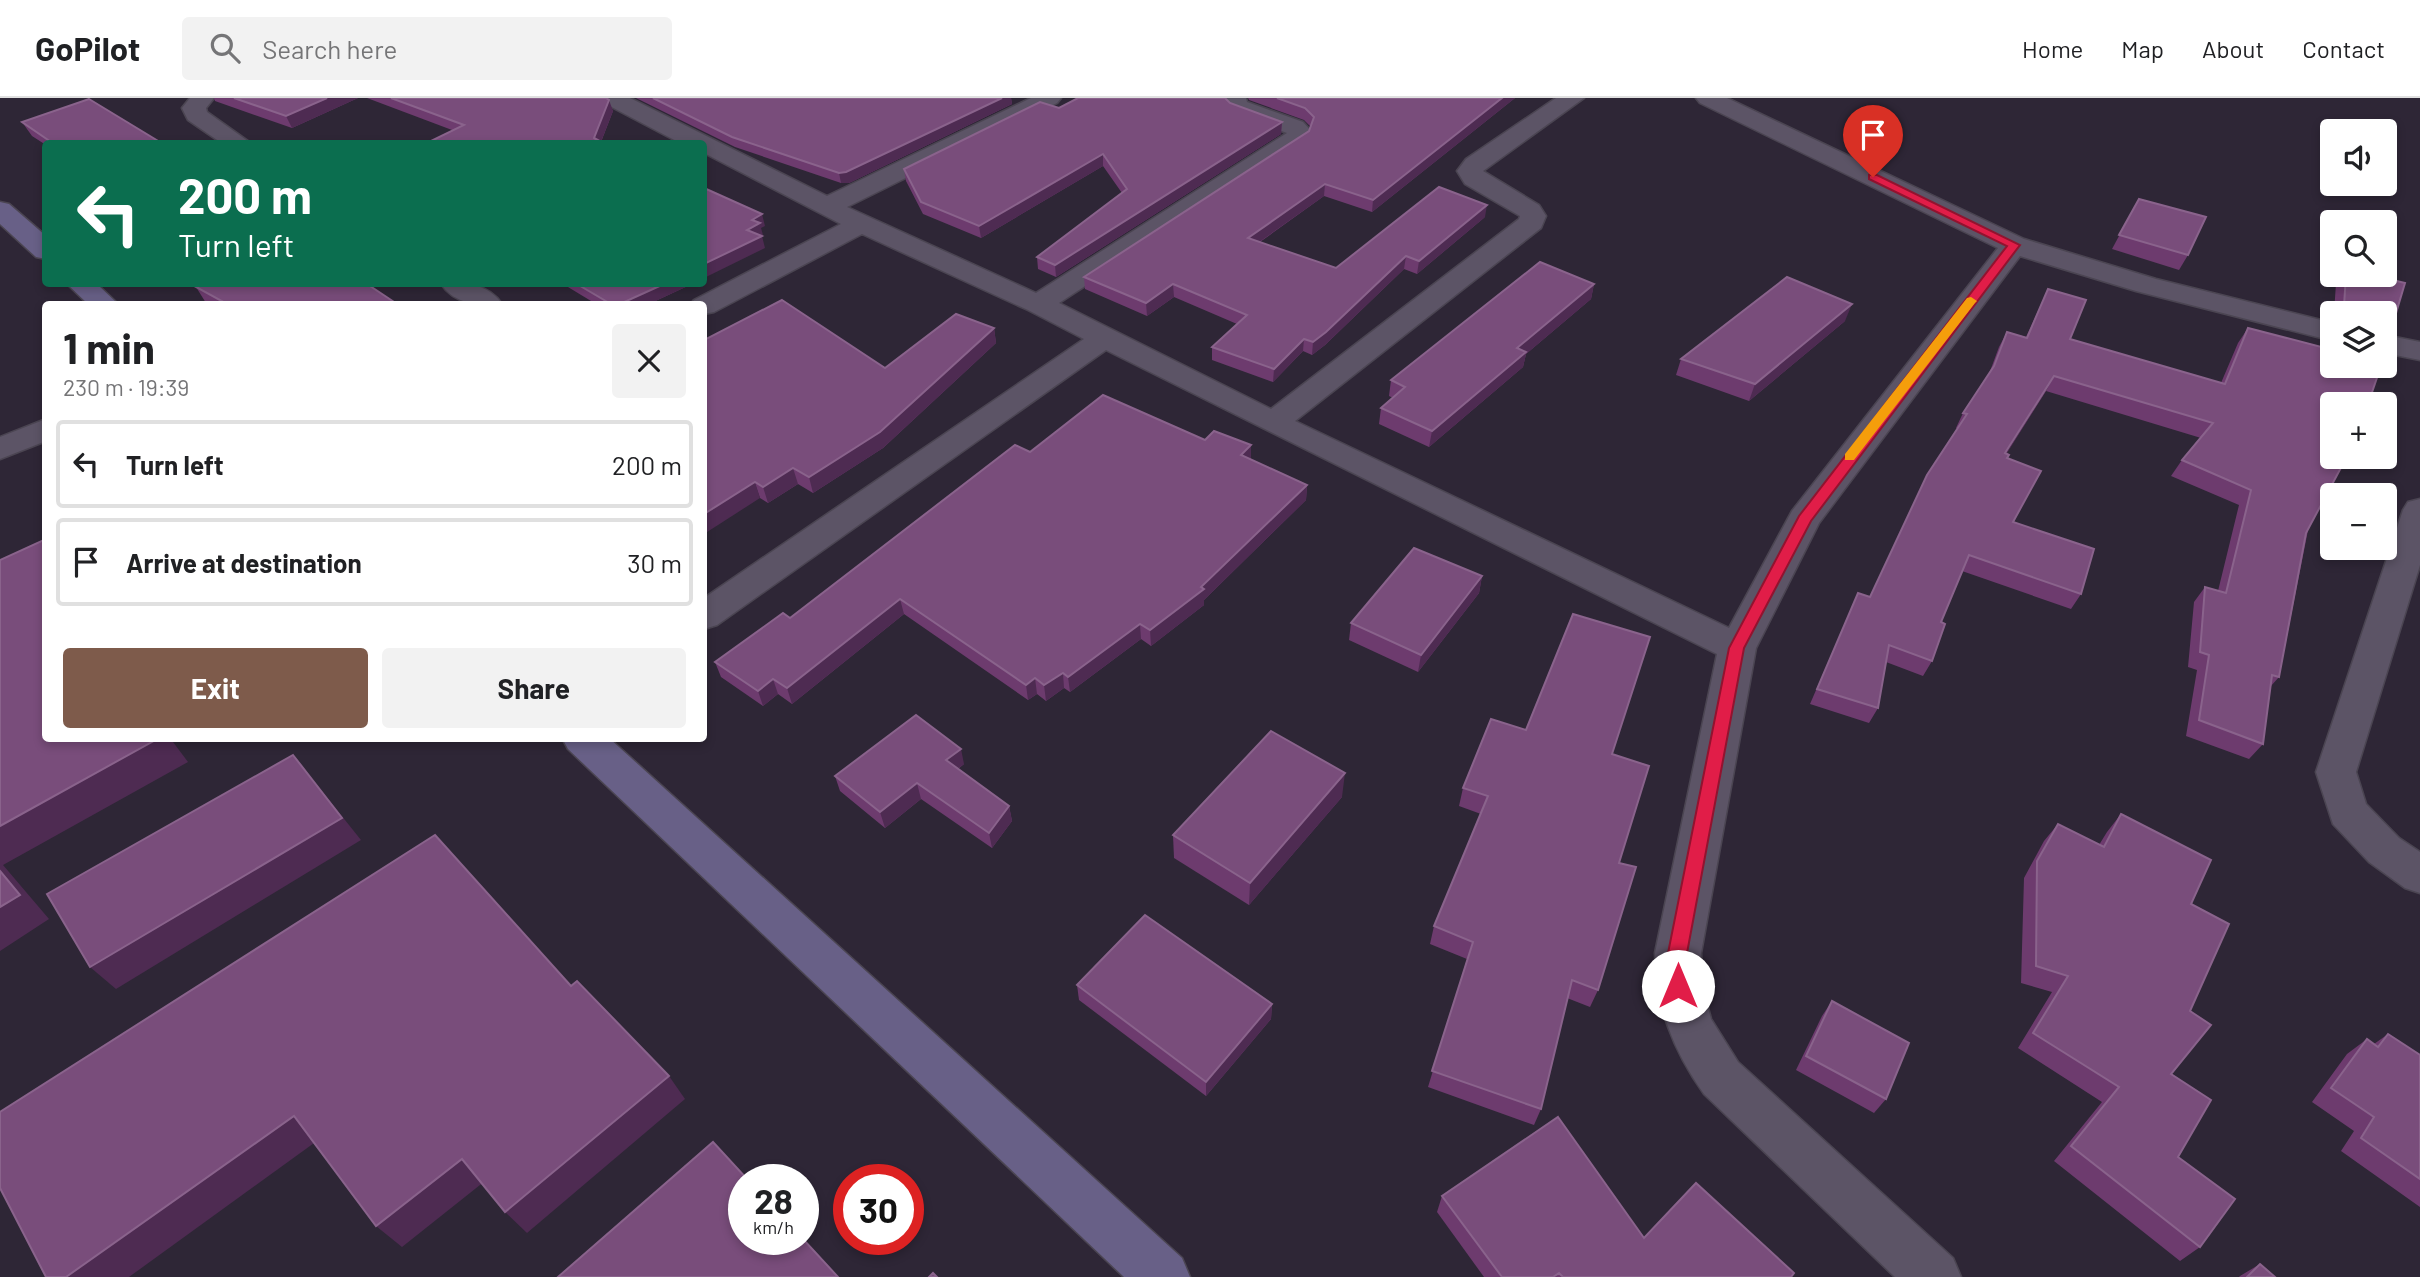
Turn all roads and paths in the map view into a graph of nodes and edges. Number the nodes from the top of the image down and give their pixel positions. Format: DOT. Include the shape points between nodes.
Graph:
graph roads {
  1 [pos="202,98"];
  2 [pos="612,98"];
  3 [pos="1049,98"];
  4 [pos="1234,98"];
  5 [pos="1572,98"];
  6 [pos="1708,98"];
  7 [pos="234,140"];
  8 [pos="695,140"];
  9 [pos="707,146"];
  10 [pos="828,206"];
  11 [pos="0,210"];
  12 [pos="861,224"];
  13 [pos="2014,245"];
  14 [pos="42,247"];
  15 [pos="84,287"];
  16 [pos="460,287"];
  17 [pos="101,301"];
  18 [pos="483,301"];
  19 [pos="707,304"];
  20 [pos="1038,304"];
  21 [pos="2320,329"];
  22 [pos="1103,339"];
  23 [pos="2397,346"];
  24 [pos="2420,351"];
  25 [pos="1273,423"];
  26 [pos="42,431"];
  27 [pos="0,449"];
  28 [pos="2420,510"];
  29 [pos="707,614"];
  30 [pos="1737,648"];
  31 [pos="586,742"];
  32 [pos="2420,875"];
  33 [pos="1163,1277"];
  34 [pos="1934,1277"];
  1 -- 7 [label="street" via="194,108 196,115"];
  2 -- 8 [label="street"];
  3 -- 10 [label="street"];
  4 -- 20 [label="street" via="1239,107 1295,127 1298,136"];
  5 -- 25 [label="street" via="1470,171 1474,179 1530,211 1532,222"];
  6 -- 13 [label="street"];
  9 -- 10 [label="street"];
  10 -- 12 [label="street"];
  11 -- 14 [label="street"];
  12 -- 19 [label="street"];
  12 -- 20 [label="street"];
  13 -- 21 [label="street" via="2146,285"];
  13 -- 30 [label="street" via="1804,519"];
  15 -- 17 [label="street"];
  16 -- 18 [label="street"];
  20 -- 22 [label="street"];
  22 -- 25 [label="street"];
  22 -- 29 [label="street"];
  23 -- 24 [label="street"];
  25 -- 30 [label="street"];
  26 -- 27 [label="street"];
  28 -- 32 [label="street" via="2336,772 2348,812 2385,850"];
  30 -- 34 [label="street" via="1678,953 1678,986 1685,1017 1699,1049 1721,1078"];
  31 -- 33 [label="street"];
}
